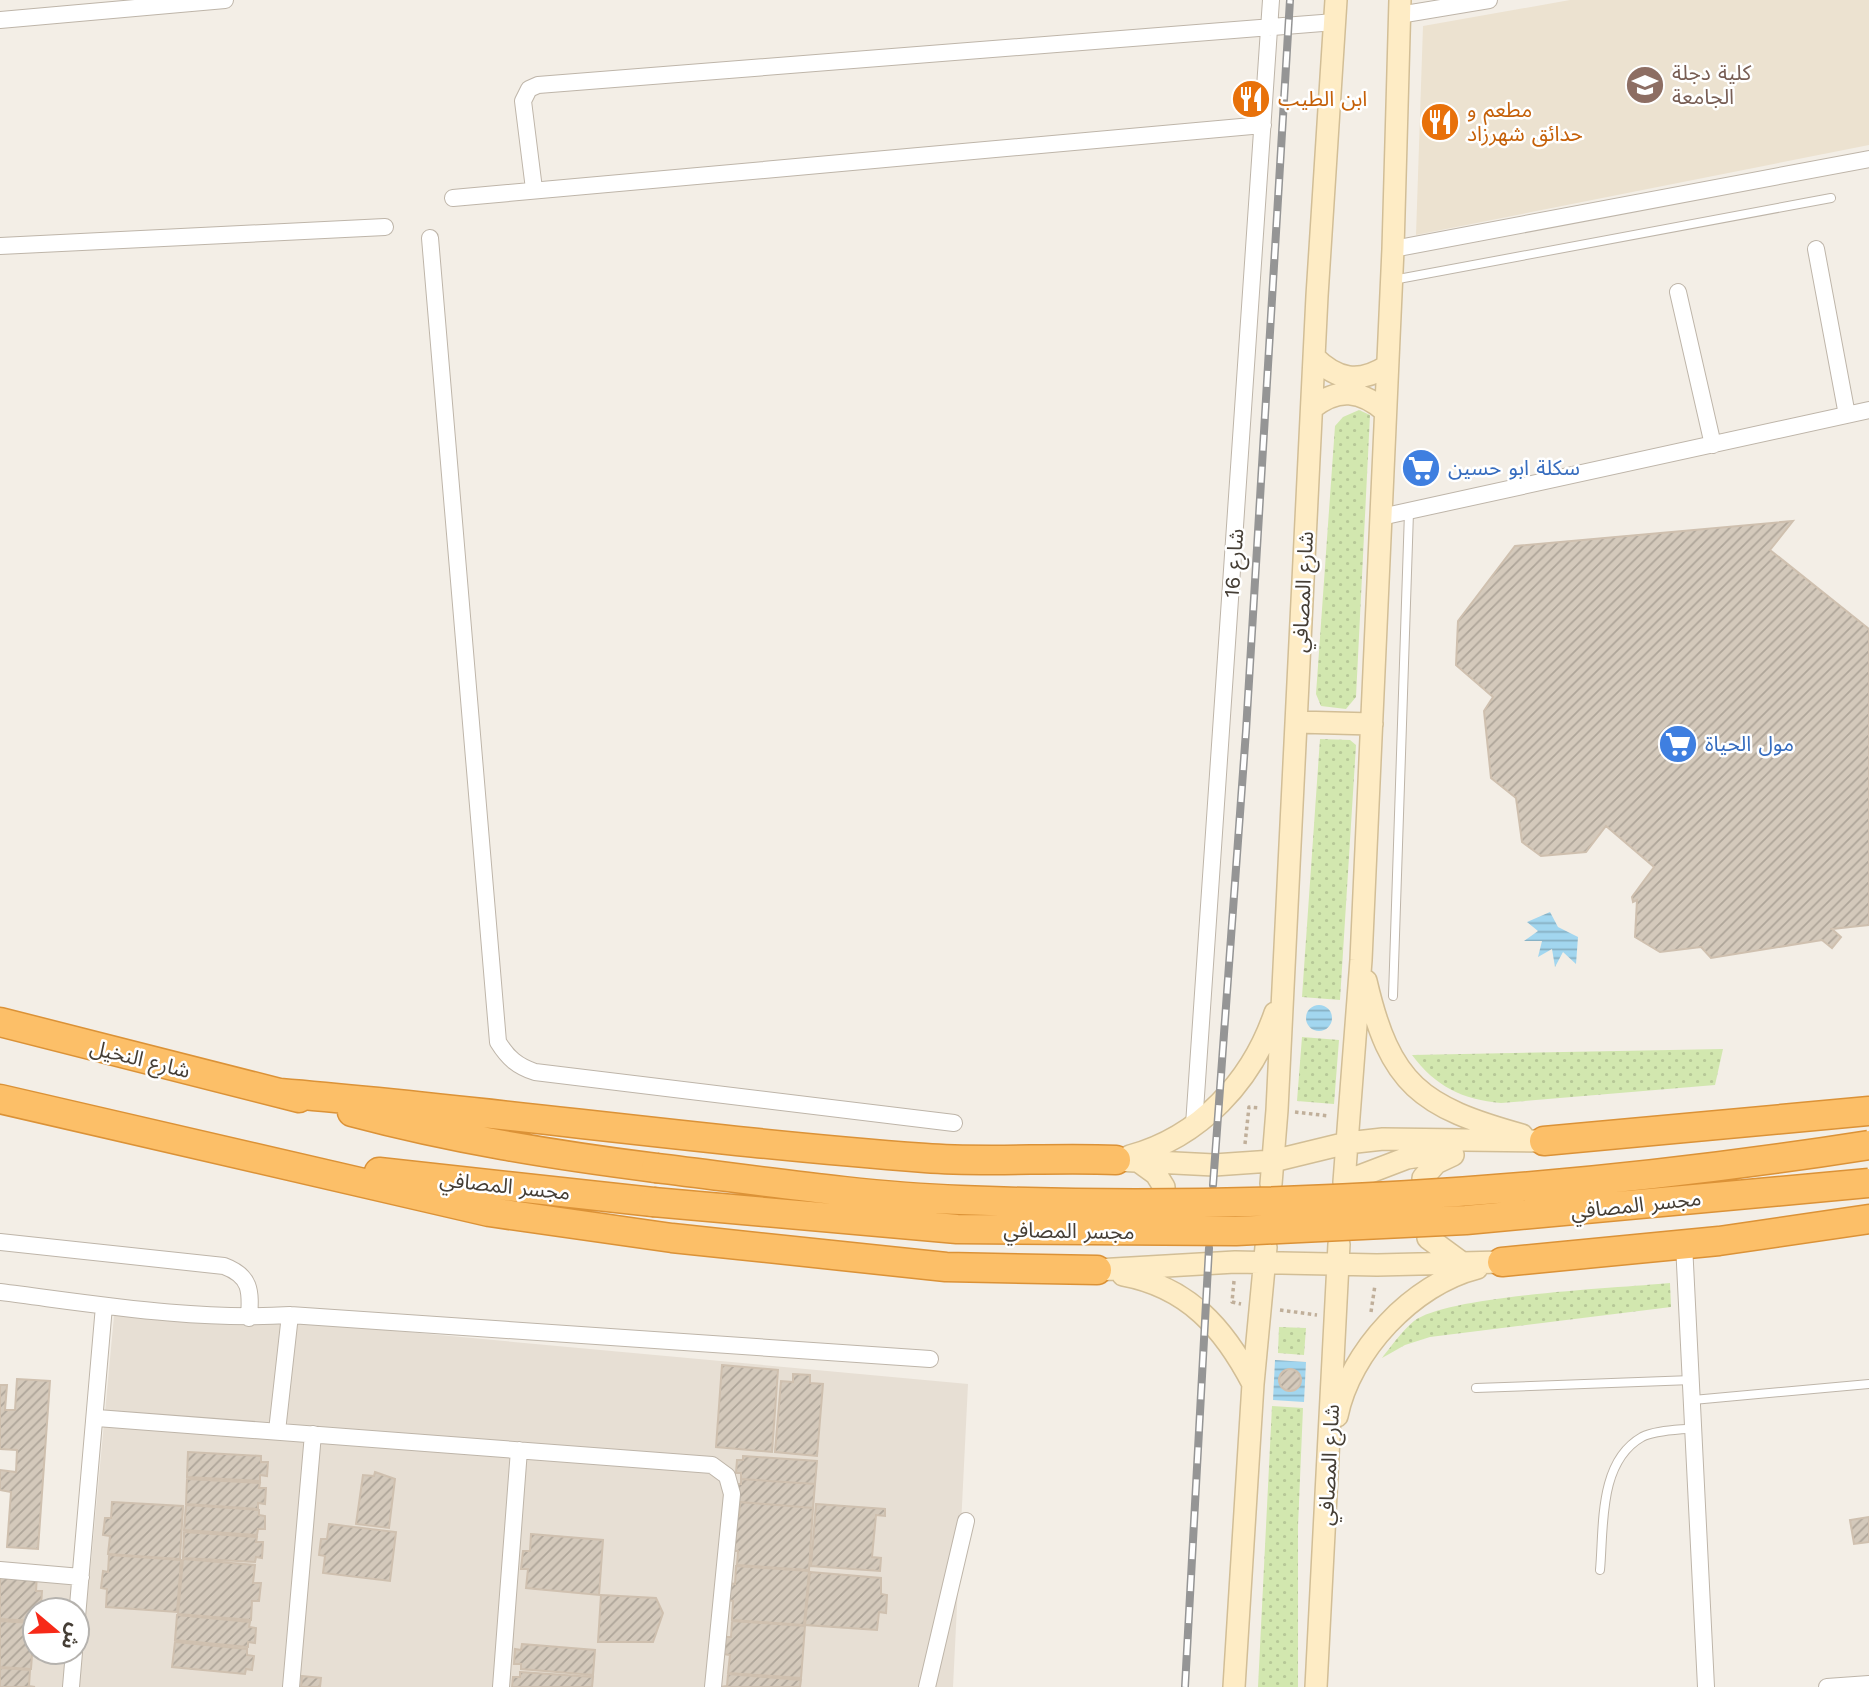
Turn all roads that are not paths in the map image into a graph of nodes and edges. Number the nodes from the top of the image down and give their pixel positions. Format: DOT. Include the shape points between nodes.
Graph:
graph roads {
  1 [pos="225,0"];
  2 [pos="1271,0"];
  3 [pos="1336,0"];
  4 [pos="1489,0"];
  5 [pos="1399,8"];
  6 [pos="0,20"];
  7 [pos="1335,22"];
  8 [pos="1269,25"];
  9 [pos="1263,125"];
  10 [pos="1869,159"];
  11 [pos="534,189"];
  12 [pos="453,198"];
  13 [pos="1831,198"];
  14 [pos="385,227"];
  15 [pos="430,237"];
  16 [pos="0,246"];
  17 [pos="1393,249"];
  18 [pos="1816,249"];
  19 [pos="1392,280"];
  20 [pos="1678,292"];
  21 [pos="1314,357"];
  22 [pos="1387,366"];
  23 [pos="1312,408"];
  24 [pos="1869,410"];
  25 [pos="1385,411"];
  26 [pos="1847,415"];
  27 [pos="1713,445"];
  28 [pos="1409,512"];
  29 [pos="1381,517"];
  30 [pos="1297,722"];
  31 [pos="1372,724"];
  32 [pos="1361,960"];
  33 [pos="1282,991"];
  34 [pos="1393,996"];
  35 [pos="0,1022"];
  36 [pos="280,1093"];
  37 [pos="0,1099"];
  38 [pos="1869,1111"];
  39 [pos="954,1124"];
  40 [pos="1194,1125"];
  41 [pos="1544,1141"];
  42 [pos="1499,1142"];
  43 [pos="1347,1143"];
  44 [pos="1869,1145"];
  45 [pos="1471,1148"];
  46 [pos="272,1160"];
  47 [pos="1127,1160"];
  48 [pos="1273,1161"];
  49 [pos="1423,1178"];
  50 [pos="1869,1183"];
  51 [pos="1271,1184"];
  52 [pos="1164,1187"];
  53 [pos="1869,1219"];
  54 [pos="1428,1238"];
  55 [pos="0,1242"];
  56 [pos="1684,1244"];
  57 [pos="1155,1248"];
  58 [pos="1269,1252"];
  59 [pos="1339,1254"];
  60 [pos="1502,1262"];
  61 [pos="1462,1263"];
  62 [pos="1110,1270"];
  63 [pos="0,1292"];
  64 [pos="104,1306"];
  65 [pos="290,1315"];
  66 [pos="249,1318"];
  67 [pos="930,1359"];
  68 [pos="1692,1380"];
  69 [pos="1253,1384"];
  70 [pos="1869,1384"];
  71 [pos="1476,1388"];
  72 [pos="1693,1400"];
  73 [pos="97,1418"];
  74 [pos="1695,1428"];
  75 [pos="277,1431"];
  76 [pos="313,1434"];
  77 [pos="519,1450"];
  78 [pos="1330,1460"];
  79 [pos="966,1521"];
  80 [pos="0,1570"];
  81 [pos="1600,1570"];
  82 [pos="80,1577"];
  83 [pos="79,1596"];
  84 [pos="73,1666"];
  85 [pos="1869,1684"];
  86 [pos="71,1687"];
  87 [pos="291,1687"];
  88 [pos="501,1687"];
  89 [pos="713,1687"];
  90 [pos="927,1687"];
  91 [pos="1234,1687"];
  92 [pos="1316,1687"];
  93 [pos="1706,1687"];
  94 [pos="1827,1687"];
  1 -- 6 [label="street"];
  2 -- 8 [label="street, شارع 16"];
  3 -- 7 [label="main road, شارع المصافي"];
  4 -- 5 [label="street"];
  5 -- 17 [label="main road"];
  7 -- 8 [label="street"];
  7 -- 21 [label="main road, شارع المصافي"];
  8 -- 9 [label="street, شارع 16"];
  8 -- 11 [label="street" via="538,85 529,89 523,101"];
  9 -- 11 [label="street"];
  9 -- 40 [label="street, شارع 16"];
  10 -- 17 [label="street"];
  11 -- 12 [label="street"];
  13 -- 19 [label="lane"];
  14 -- 16 [label="street"];
  15 -- 39 [label="street" via="498,1042 505,1054 535,1072"];
  17 -- 19 [label="main road"];
  18 -- 26 [label="street"];
  19 -- 22 [label="main road"];
  20 -- 27 [label="street"];
  21 -- 22 [label="main road" via="1326,369 1349,379"];
  21 -- 23 [label="main road, شارع المصافي"];
  22 -- 25 [label="main road"];
  23 -- 25 [label="main road" via="1323,399 1348,392 1372,400"];
  23 -- 30 [label="main road, شارع المصافي"];
  24 -- 26 [label="street"];
  25 -- 29 [label="main road"];
  26 -- 27 [label="street"];
  27 -- 28 [label="street"];
  28 -- 29 [label="street"];
  28 -- 34 [label="lane"];
  29 -- 31 [label="main road"];
  30 -- 31 [label="main road"];
  30 -- 33 [label="main road, شارع المصافي"];
  31 -- 32 [label="main road"];
  32 -- 41 [label="main road" via="1377,1026 1393,1062 1414,1087 1439,1107"];
  32 -- 43 [label="main road"];
  33 -- 40 [label="main road" via="1267,1037 1243,1077"];
  33 -- 48 [label="main road, شارع المصافي"];
  35 -- 36 [label="highway, شارع النخيل"];
  36 -- 44 [label="highway, مجسر المصافي, bridge" via="439,1135 530,1152 958,1200 1220,1201 1379,1195 1596,1181 1722,1168"];
  36 -- 47 [label="highway" via="915,1157"];
  37 -- 46 [label="highway"];
  38 -- 41 [label="highway"];
  40 -- 47 [label="main road" via="1172,1141"];
  41 -- 42 [label="main road"];
  42 -- 43 [label="main road" via="1383,1139"];
  42 -- 45 [label="main road"];
  43 -- 45 [label="main road" via="1344,1182 1407,1158"];
  43 -- 48 [label="main road"];
  45 -- 49 [label="main road" via="1436,1163"];
  46 -- 50 [label="highway, مجسر المصافي, bridge" via="653,1202 957,1229 1236,1231 1466,1220"];
  46 -- 62 [label="highway" via="489,1212 672,1238 946,1267"];
  47 -- 48 [label="main road" via="1214,1165"];
  47 -- 52 [label="main road" via="1156,1174"];
  48 -- 51 [label="main road, شارع المصافي"];
  53 -- 56 [label="highway"];
  54 -- 61 [label="main road"];
  55 -- 66 [label="street" via="224,1266 246,1278 251,1290"];
  56 -- 60 [label="highway"];
  56 -- 68 [label="street"];
  57 -- 62 [label="main road"];
  58 -- 59 [label="main road"];
  58 -- 62 [label="main road" via="1235,1262"];
  58 -- 69 [label="main road"];
  59 -- 61 [label="main road"];
  59 -- 78 [label="main road, شارع المصافي"];
  60 -- 61 [label="main road"];
  60 -- 78 [label="main road" via="1461,1272 1421,1295 1382,1330 1356,1366"];
  62 -- 69 [label="main road" via="1180,1295 1205,1314 1235,1349"];
  63 -- 64 [label="street"];
  64 -- 66 [label="street"];
  64 -- 73 [label="street"];
  65 -- 66 [label="street"];
  65 -- 67 [label="street"];
  65 -- 75 [label="street"];
  68 -- 71 [label="lane"];
  68 -- 72 [label="street"];
  69 -- 91 [label="main road"];
  70 -- 72 [label="lane"];
  72 -- 74 [label="street"];
  73 -- 75 [label="street"];
  73 -- 82 [label="street"];
  74 -- 81 [label="lane" via="1643,1436 1610,1475"];
  74 -- 93 [label="street"];
  75 -- 76 [label="street"];
  76 -- 77 [label="street"];
  76 -- 87 [label="street"];
  77 -- 88 [label="street"];
  77 -- 89 [label="street" via="712,1465 727,1476 732,1494"];
  78 -- 92 [label="main road, شارع المصافي"];
  79 -- 90 [label="street"];
  80 -- 82 [label="street"];
  82 -- 83 [label="street"];
  84 -- 86 [label="street"];
  85 -- 94 [label="street"];
}
